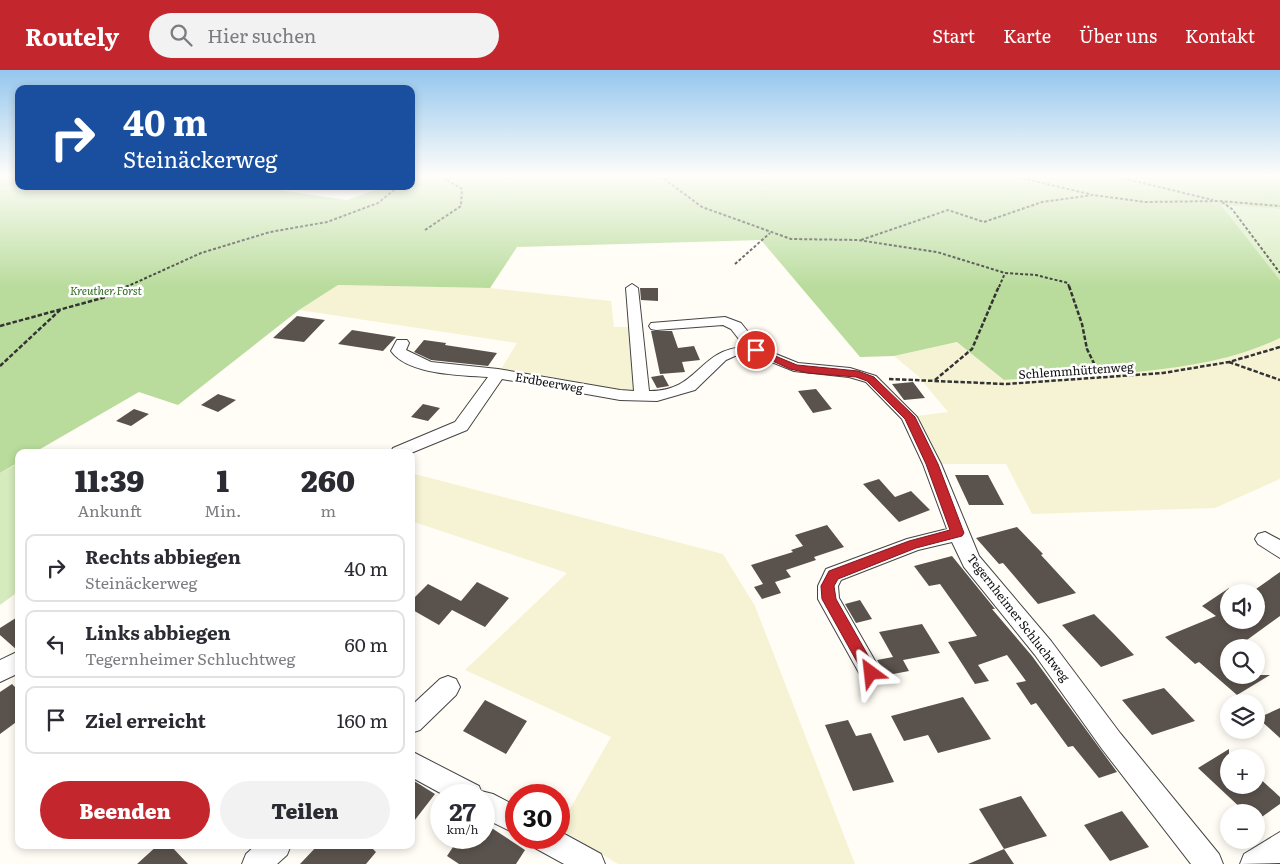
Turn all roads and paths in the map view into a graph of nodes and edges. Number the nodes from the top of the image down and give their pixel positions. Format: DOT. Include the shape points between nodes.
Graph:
graph roads {
  1 [pos="351,213"];
  2 [pos="450,213"];
  3 [pos="718,213"];
  4 [pos="939,213"];
  5 [pos="957,213"];
  6 [pos="1010,213"];
  7 [pos="1234,213"];
  8 [pos="425,230"];
  9 [pos="770,232"];
  10 [pos="858,240"];
  11 [pos="735,264"];
  12 [pos="1005,272"];
  13 [pos="1280,273"];
  14 [pos="632,288"];
  15 [pos="60,310"];
  16 [pos="0,326"];
  17 [pos="656,326"];
  18 [pos="402,343"];
  19 [pos="1280,347"];
  20 [pos="756,350"];
  21 [pos="1229,362"];
  22 [pos="0,366"];
  23 [pos="498,374"];
  24 [pos="1101,378"];
  25 [pos="871,379"];
  26 [pos="935,380"];
  27 [pos="1280,380"];
  28 [pos="642,396"];
  29 [pos="406,449"];
  30 [pos="958,533"];
  31 [pos="15,663"];
  32 [pos="0,672"];
  33 [pos="871,673"];
  34 [pos="448,687"];
  35 [pos="415,718"];
  36 [pos="415,765"];
  37 [pos="450,784"];
  38 [pos="1280,846"];
  39 [pos="273,849"];
  40 [pos="564,849"];
  41 [pos="256,864"];
  42 [pos="591,864"];
  43 [pos="1209,864"];
  44 [pos="1254,864"];
  1 -- 15 [label="path" via="327,222 270,232 201,254 106,297"];
  2 -- 8 [label="path"];
  3 -- 9 [label="path"];
  4 -- 10 [label="path"];
  5 -- 6 [label="path" via="984,222"];
  7 -- 13 [label="path"];
  9 -- 10 [label="path" via="790,239"];
  9 -- 11 [label="path"];
  10 -- 12 [label="path" via="937,252"];
  12 -- 24 [label="path" via="1036,275 1068,284 1082,324 1086,349"];
  12 -- 26 [label="path" via="972,349"];
  14 -- 28 [label="street"];
  15 -- 16 [label="path"];
  15 -- 22 [label="path"];
  17 -- 20 [label="street" via="725,321 746,335"];
  18 -- 23 [label="street" via="398,351 402,356 419,364"];
  19 -- 21 [label="path, Schlemmhüttenweg"];
  20 -- 25 [label="street" via="794,367 858,374"];
  20 -- 28 [label="street" via="733,352 721,357 699,380 678,392"];
  21 -- 24 [label="path, Schlemmhüttenweg" via="1163,373"];
  21 -- 27 [label="path"];
  23 -- 28 [label="street, Erdbeerweg"];
  23 -- 29 [label="street, Erdbeerweg" via="461,426"];
  24 -- 26 [label="path, Schlemmhüttenweg" via="1006,384"];
  25 -- 26 [label="path, Schlemmhüttenweg"];
  25 -- 30 [label="street, Tegernheimer Schluchtweg" via="909,417 932,464"];
  30 -- 33 [label="street" via="914,544 833,575 828,586 829,599"];
  30 -- 43 [label="street, Tegernheimer Schluchtweg" via="971,561 1043,648 1111,741"];
  31 -- 32 [label="street"];
  34 -- 35 [label="street"];
  36 -- 37 [label="street"];
  38 -- 44 [label="street"];
  39 -- 41 [label="street"];
  40 -- 42 [label="street"];
}
